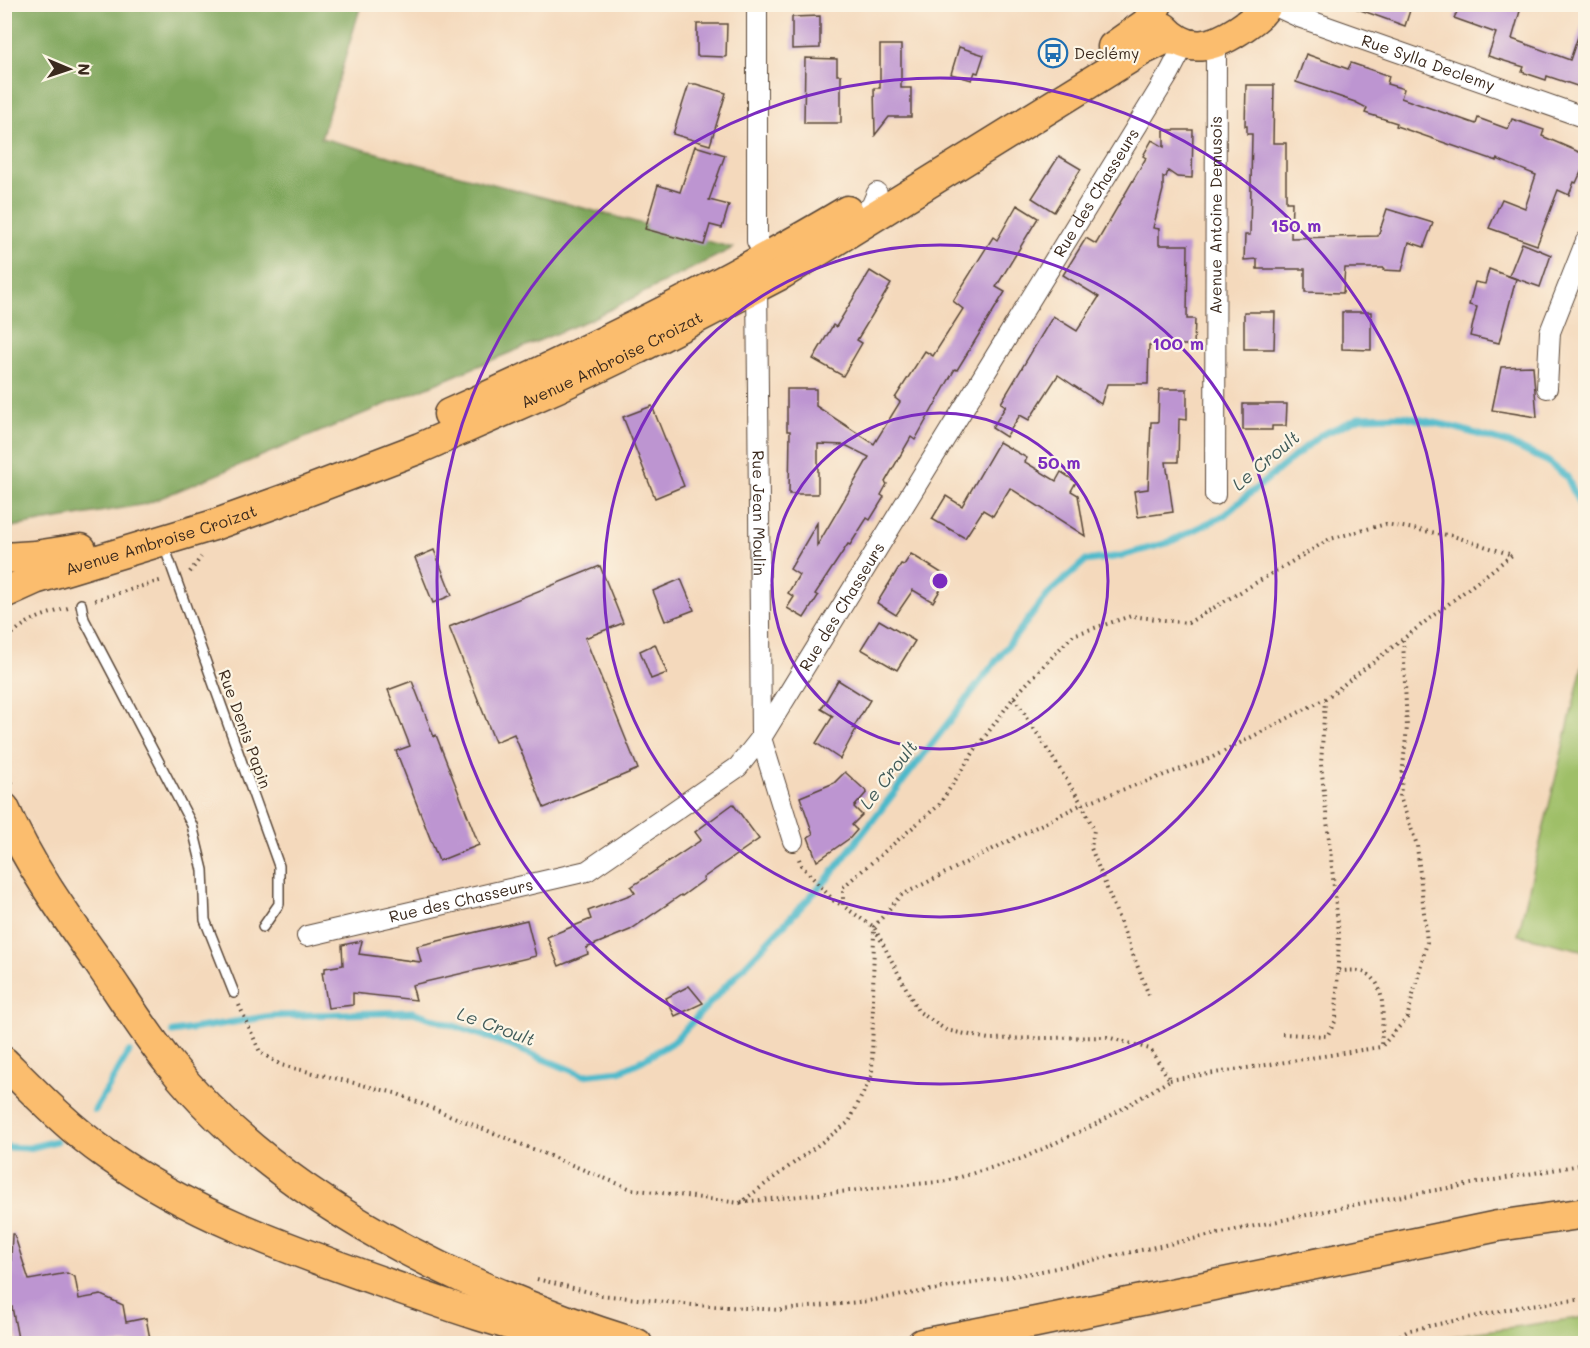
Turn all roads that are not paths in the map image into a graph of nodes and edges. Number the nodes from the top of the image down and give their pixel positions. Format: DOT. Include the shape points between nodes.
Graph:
graph roads {
  1 [pos="757,4"];
  2 [pos="1158,4"];
  3 [pos="1269,4"];
  4 [pos="1181,41"];
  5 [pos="1216,43"];
  6 [pos="1586,118"];
  7 [pos="877,193"];
  8 [pos="1586,241"];
  9 [pos="766,257"];
  10 [pos="756,287"];
  11 [pos="1547,388"];
  12 [pos="1215,495"];
  13 [pos="162,541"];
  14 [pos="4,558"];
  15 [pos="4,593"];
  16 [pos="81,604"];
  17 [pos="761,738"];
  18 [pos="9,798"];
  19 [pos="794,841"];
  20 [pos="264,927"];
  21 [pos="307,936"];
  22 [pos="234,993"];
  23 [pos="4,1062"];
  24 [pos="1586,1213"];
  25 [pos="603,1344"];
  26 [pos="637,1344"];
  27 [pos="922,1344"];
  1 -- 9 [label="street" via="757,241"];
  2 -- 4 [label="main road" via="1161,22 1169,34"];
  2 -- 7 [label="main road, Avenue Ambroise Croizat" via="1137,32"];
  3 -- 5 [label="main road" via="1253,21"];
  3 -- 6 [label="street, Rue Sylla Declemy"];
  4 -- 5 [label="main road, Avenue Ambroise Croizat" via="1197,46"];
  4 -- 10 [label="main road, Avenue Ambroise Croizat" via="1165,39 1144,49 832,244"];
  4 -- 17 [label="street, Rue des Chasseurs" via="1170,72"];
  5 -- 12 [label="street, Avenue Antoine Demusois"];
  7 -- 9 [label="main road, Avenue Ambroise Croizat"];
  7 -- 10 [label="street" via="865,212 763,272"];
  8 -- 11 [label="street" via="1550,332"];
  9 -- 14 [label="main road, Avenue Ambroise Croizat" via="521,381 309,473 97,544"];
  10 -- 13 [label="main road, Avenue Ambroise Croizat" via="496,416 289,498"];
  10 -- 17 [label="street, Rue Jean Moulin"];
  13 -- 15 [label="main road, Avenue Ambroise Croizat" via="35,579"];
  13 -- 20 [label="lane, Rue Denis Papin" via="279,866 279,904"];
  16 -- 22 [label="lane" via="84,619 192,825 203,870 205,920"];
  17 -- 19 [label="street, Rue Jean Moulin"];
  17 -- 21 [label="street, Rue des Chasseurs" via="738,767 587,871"];
  18 -- 26 [label="main road" via="42,878 169,1064 277,1169 346,1215 438,1265 543,1313"];
  23 -- 25 [label="main road" via="104,1153 207,1215 306,1256 438,1302 537,1333"];
  24 -- 27 [label="main road" via="1498,1226"];
}
